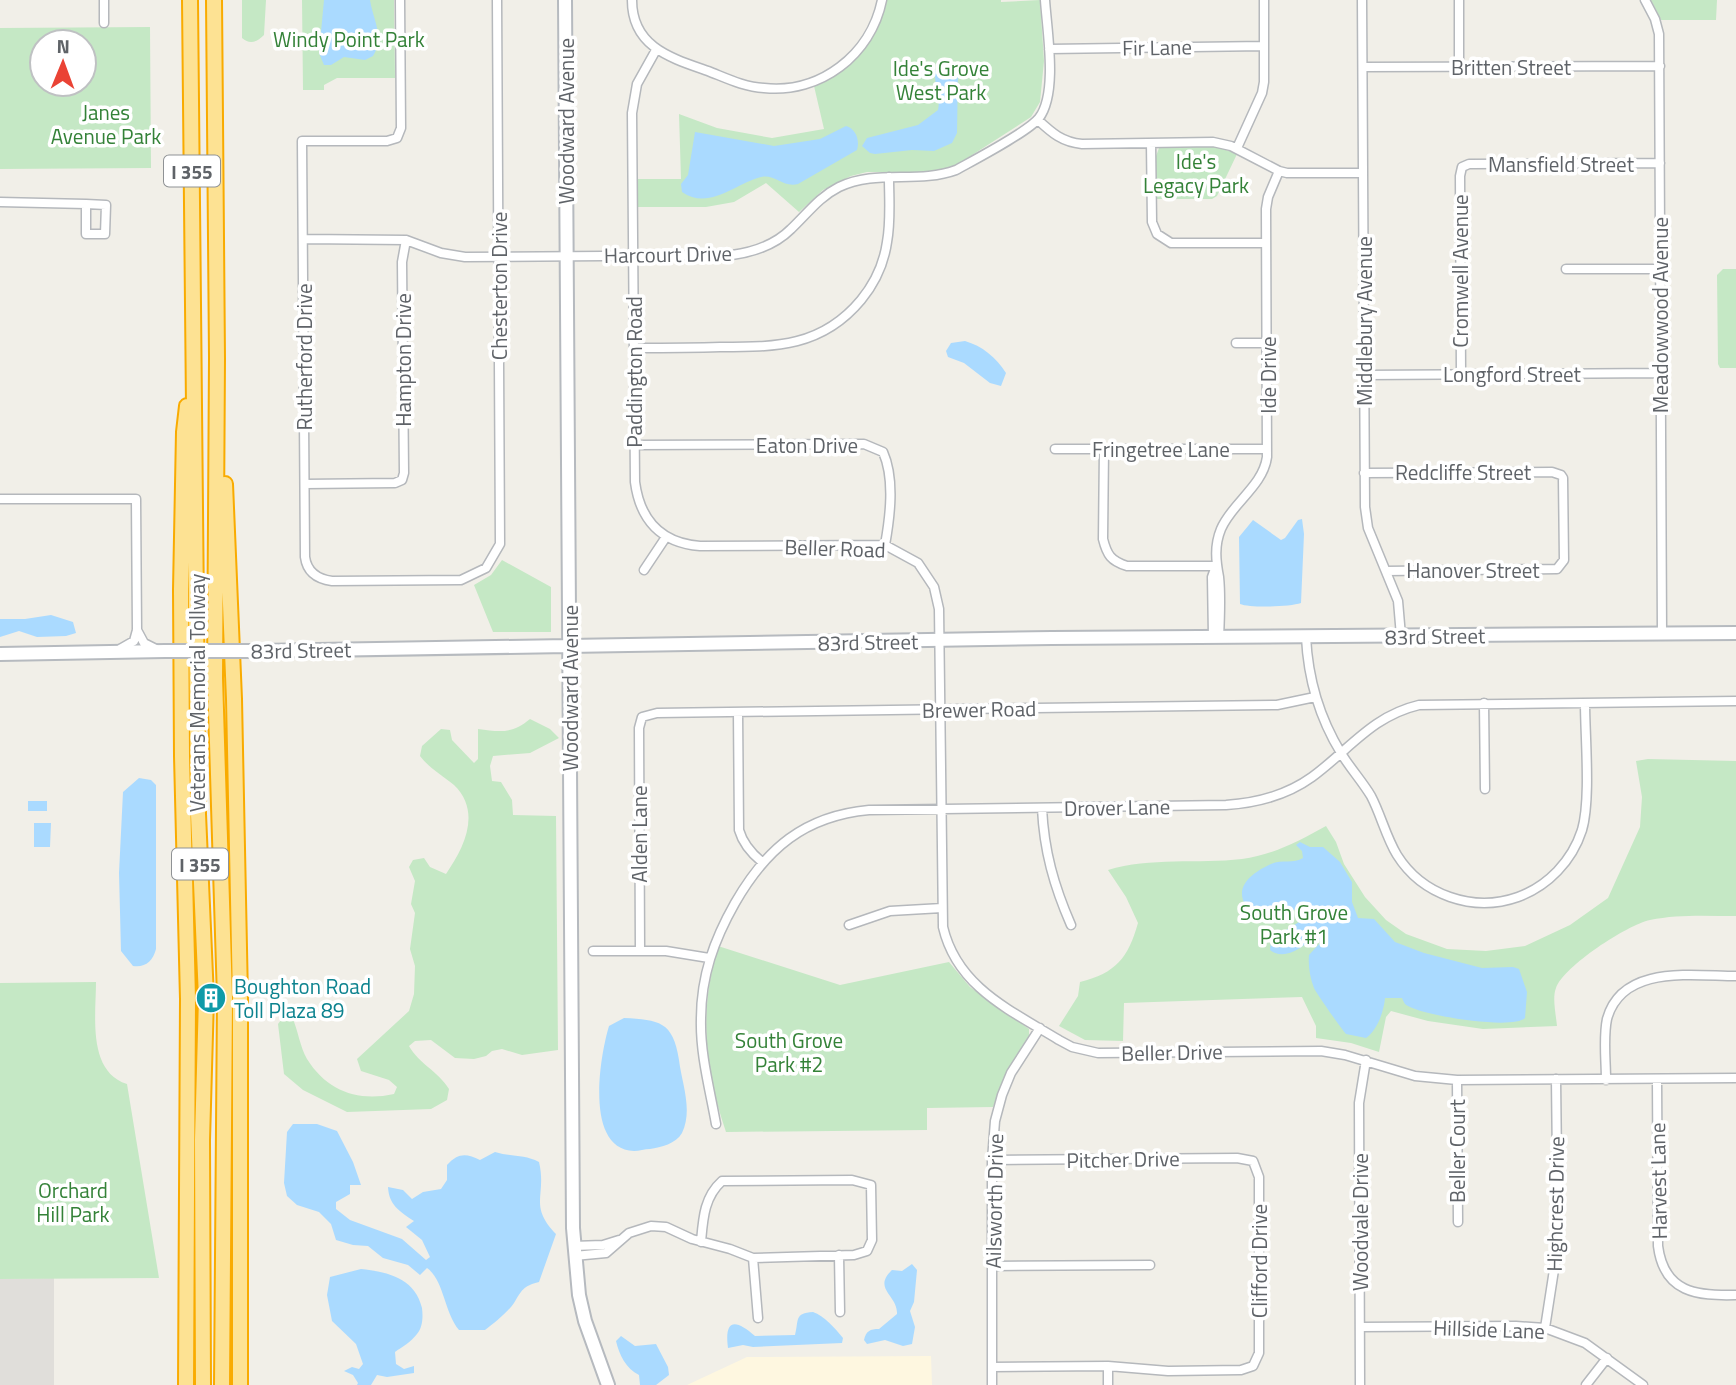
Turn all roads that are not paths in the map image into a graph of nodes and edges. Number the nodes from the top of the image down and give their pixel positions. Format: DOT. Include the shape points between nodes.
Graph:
graph roads {
  1 [pos="104,0"];
  2 [pos="190,0"];
  3 [pos="214,0"];
  4 [pos="400,0"];
  5 [pos="497,0"];
  6 [pos="565,0"];
  7 [pos="632,0"];
  8 [pos="882,0"];
  9 [pos="1045,0"];
  10 [pos="1264,0"];
  11 [pos="1362,0"];
  12 [pos="1459,0"];
  13 [pos="1645,0"];
  14 [pos="104,23"];
  15 [pos="1264,46"];
  16 [pos="1049,49"];
  17 [pos="656,50"];
  18 [pos="1660,66"];
  19 [pos="1363,67"];
  20 [pos="1459,67"];
  21 [pos="1038,120"];
  22 [pos="1151,142"];
  23 [pos="1237,148"];
  24 [pos="1660,163"];
  25 [pos="1462,167"];
  26 [pos="1279,171"];
  27 [pos="1363,173"];
  28 [pos="889,177"];
  29 [pos="0,202"];
  30 [pos="86,204"];
  31 [pos="304,240"];
  32 [pos="406,240"];
  33 [pos="1266,243"];
  34 [pos="633,255"];
  35 [pos="499,256"];
  36 [pos="567,256"];
  37 [pos="1566,269"];
  38 [pos="1660,269"];
  39 [pos="193,342"];
  40 [pos="1236,343"];
  41 [pos="1268,343"];
  42 [pos="634,348"];
  43 [pos="217,358"];
  44 [pos="1661,373"];
  45 [pos="1461,374"];
  46 [pos="1364,375"];
  47 [pos="634,445"];
  48 [pos="1055,449"];
  49 [pos="1104,449"];
  50 [pos="1267,449"];
  51 [pos="1364,473"];
  52 [pos="305,484"];
  53 [pos="0,499"];
  54 [pos="666,537"];
  55 [pos="885,545"];
  56 [pos="1216,566"];
  57 [pos="1560,568"];
  58 [pos="644,570"];
  59 [pos="310,571"];
  60 [pos="1386,571"];
  61 [pos="137,630"];
  62 [pos="1662,633"];
  63 [pos="1736,633"];
  64 [pos="1306,636"];
  65 [pos="1401,636"];
  66 [pos="1216,637"];
  67 [pos="939,642"];
  68 [pos="569,645"];
  69 [pos="110,652"];
  70 [pos="161,652"];
  71 [pos="0,654"];
  72 [pos="1315,697"];
  73 [pos="1736,701"];
  74 [pos="1484,703"];
  75 [pos="1585,703"];
  76 [pos="940,710"];
  77 [pos="738,712"];
  78 [pos="642,717"];
  79 [pos="1341,753"];
  80 [pos="1485,789"];
  81 [pos="1042,808"];
  82 [pos="941,809"];
  83 [pos="762,862"];
  84 [pos="942,908"];
  85 [pos="849,925"];
  86 [pos="1071,925"];
  87 [pos="593,951"];
  88 [pos="640,951"];
  89 [pos="709,958"];
  90 [pos="1736,976"];
  91 [pos="1040,1028"];
  92 [pos="1366,1060"];
  93 [pos="1736,1078"];
  94 [pos="1657,1079"];
  95 [pos="1457,1080"];
  96 [pos="1556,1080"];
  97 [pos="1606,1080"];
  98 [pos="716,1124"];
  99 [pos="992,1160"];
  100 [pos="1254,1161"];
  101 [pos="1458,1222"];
  102 [pos="701,1242"];
  103 [pos="574,1251"];
  104 [pos="839,1255"];
  105 [pos="753,1258"];
  106 [pos="1150,1265"];
  107 [pos="993,1266"];
  108 [pos="1736,1295"];
  109 [pos="840,1312"];
  110 [pos="758,1318"];
  111 [pos="1361,1327"];
  112 [pos="1545,1328"];
  113 [pos="1607,1358"];
  114 [pos="1108,1366"];
  115 [pos="992,1367"];
  116 [pos="605,1371"];
  117 [pos="186,1383"];
  118 [pos="203,1385"];
  119 [pos="222,1385"];
  120 [pos="240,1385"];
  121 [pos="608,1385"];
  122 [pos="616,1385"];
  123 [pos="992,1385"];
  124 [pos="1108,1385"];
  125 [pos="1360,1385"];
  126 [pos="1586,1385"];
  127 [pos="1643,1385"];
  1 -- 14 [label="street"];
  2 -- 39 [label="highway, Veterans Memorial Tollway / I 355"];
  3 -- 43 [label="highway, Veterans Memorial Tollway / I 355"];
  4 -- 31 [label="street, Rutherford Drive" via="401,128 397,138 387,141 302,141"];
  5 -- 35 [label="street, Chesterton Drive"];
  6 -- 36 [label="main road, Woodward Avenue"];
  7 -- 17 [label="street" via="636,25"];
  8 -- 17 [label="street" via="870,33 844,64 807,84 763,88"];
  9 -- 16 [label="street"];
  10 -- 15 [label="street"];
  11 -- 19 [label="street, Middlebury Avenue"];
  12 -- 20 [label="street"];
  13 -- 18 [label="street, Meadowwood Avenue" via="1658,26"];
  15 -- 16 [label="street, Fir Lane"];
  15 -- 23 [label="street" via="1262,93"];
  16 -- 21 [label="street" via="1048,97"];
  17 -- 34 [label="street, Paddington Road" via="633,101"];
  18 -- 20 [label="street, Britten Street"];
  18 -- 24 [label="street, Meadowwood Avenue"];
  19 -- 20 [label="street, Britten Street"];
  19 -- 27 [label="street, Middlebury Avenue"];
  21 -- 22 [label="street" via="1067,142"];
  21 -- 28 [label="street, Harcourt Drive" via="956,170"];
  22 -- 23 [label="street" via="1213,142"];
  22 -- 33 [label="street" via="1152,222 1157,234 1171,243"];
  23 -- 26 [label="street"];
  24 -- 25 [label="street, Mansfield Street"];
  24 -- 38 [label="street, Meadowwood Avenue"];
  25 -- 45 [label="street, Cromwell Avenue"];
  26 -- 27 [label="street"];
  26 -- 33 [label="street, Ide Drive" via="1268,197"];
  27 -- 46 [label="street, Middlebury Avenue"];
  28 -- 34 [label="street, Harcourt Drive" via="863,179 834,190 773,243 750,252"];
  28 -- 42 [label="street" via="889,229 880,267 866,293 838,322 808,339 774,347"];
  29 -- 30 [label="street"];
  31 -- 32 [label="street, Harcourt Drive"];
  31 -- 52 [label="street, Rutherford Drive"];
  32 -- 35 [label="street, Harcourt Drive" via="452,256"];
  32 -- 52 [label="street, Hampton Drive" via="402,262 402,480"];
  33 -- 41 [label="street, Ide Drive"];
  34 -- 36 [label="street, Harcourt Drive"];
  34 -- 42 [label="street, Paddington Road"];
  35 -- 36 [label="street, Harcourt Drive"];
  35 -- 59 [label="street, Chesterton Drive" via="498,549 486,568 454,581 332,581"];
  36 -- 68 [label="main road, Woodward Avenue"];
  37 -- 38 [label="street"];
  38 -- 44 [label="street, Meadowwood Avenue"];
  39 -- 117 [label="highway" via="184,432 181,590 188,999"];
  39 -- 118 [label="highway, Veterans Memorial Tollway / I 355" via="198,814 206,998"];
  40 -- 41 [label="street"];
  41 -- 50 [label="street, Ide Drive"];
  42 -- 47 [label="street, Paddington Road"];
  43 -- 119 [label="highway, Veterans Memorial Tollway / I 355" via="215,678 225,998"];
  43 -- 120 [label="highway" via="234,713"];
  44 -- 45 [label="street, Longford Street"];
  44 -- 62 [label="street, Meadowwood Avenue"];
  45 -- 46 [label="street, Longford Street"];
  46 -- 51 [label="street, Middlebury Avenue"];
  47 -- 54 [label="street, Paddington Road" via="638,499 657,532"];
  47 -- 55 [label="street, Eaton Drive" via="873,446 883,452 889,469"];
  48 -- 49 [label="street, Fringetree Lane"];
  49 -- 50 [label="street, Fringetree Lane"];
  49 -- 56 [label="street" via="1103,538 1106,553 1114,562 1126,566"];
  50 -- 56 [label="street, Ide Drive" via="1264,470 1221,529"];
  51 -- 57 [label="street, Redcliffe Street" via="1561,475 1564,559"];
  51 -- 60 [label="street, Middlebury Avenue" via="1368,528"];
  52 -- 59 [label="street, Rutherford Drive" via="305,557"];
  53 -- 61 [label="street" via="136,499"];
  54 -- 55 [label="street, Beller Road" via="700,546"];
  54 -- 58 [label="street"];
  55 -- 67 [label="street, Beller Road" via="918,563 931,580 938,600"];
  56 -- 66 [label="street, Ide Drive"];
  57 -- 60 [label="street, Hanover Street"];
  60 -- 65 [label="street, Middlebury Avenue" via="1398,600"];
  61 -- 69 [label="street" via="131,643"];
  61 -- 70 [label="street" via="144,643"];
  62 -- 63 [label="main road, 83rd Street"];
  62 -- 65 [label="main road, 83rd Street"];
  64 -- 65 [label="main road, 83rd Street"];
  64 -- 66 [label="main road, 83rd Street"];
  64 -- 72 [label="street"];
  66 -- 67 [label="main road, 83rd Street"];
  67 -- 68 [label="main road, 83rd Street"];
  67 -- 76 [label="street, Beller Drive"];
  68 -- 70 [label="main road, 83rd Street, bridge"];
  68 -- 103 [label="main road, Woodward Avenue"];
  69 -- 70 [label="main road, 83rd Street"];
  69 -- 71 [label="main road, 83rd Street"];
  72 -- 76 [label="street, Brewer Road" via="1277,705"];
  72 -- 79 [label="street"];
  73 -- 75 [label="street, Drover Lane"];
  74 -- 75 [label="street, Drover Lane"];
  74 -- 79 [label="street, Drover Lane" via="1433,703 1397,711"];
  74 -- 80 [label="street"];
  75 -- 79 [label="street" via="1586,809 1577,843 1555,875 1530,892 1503,901 1471,903 1452,898 1409,871 1392,847 1371,796"];
  76 -- 77 [label="street, Brewer Road"];
  76 -- 82 [label="street, Beller Drive"];
  77 -- 78 [label="street, Brewer Road"];
  77 -- 83 [label="street" via="739,831 752,855"];
  78 -- 88 [label="street, Alden Lane"];
  79 -- 81 [label="street, Drover Lane" via="1288,791 1256,802"];
  81 -- 82 [label="street, Drover Lane"];
  81 -- 86 [label="street" via="1048,864"];
  82 -- 83 [label="street, Drover Lane" via="844,814 803,830"];
  82 -- 84 [label="street, Beller Drive"];
  83 -- 89 [label="street, Drover Lane" via="729,914"];
  84 -- 85 [label="street" via="890,911"];
  84 -- 91 [label="street, Beller Drive" via="949,947 970,981"];
  87 -- 88 [label="street"];
  88 -- 89 [label="street"];
  89 -- 98 [label="street, Drover Lane" via="700,1021"];
  90 -- 97 [label="street" via="1657,977 1622,993 1606,1028"];
  91 -- 92 [label="street, Beller Drive" via="1072,1046 1098,1053 1310,1051"];
  91 -- 99 [label="street, Ailsworth Drive" via="1002,1096"];
  92 -- 95 [label="street, Beller Drive" via="1415,1076"];
  92 -- 111 [label="street, Woodvale Drive" via="1359,1103"];
  93 -- 94 [label="street, Beller Drive"];
  94 -- 97 [label="street, Beller Drive"];
  94 -- 108 [label="street, Harvest Lane" via="1658,1246 1663,1266 1672,1280 1698,1294"];
  95 -- 96 [label="street, Beller Drive"];
  95 -- 101 [label="street, Beller Court"];
  96 -- 97 [label="street, Beller Drive"];
  96 -- 112 [label="street, Highcrest Drive" via="1558,1244"];
  99 -- 100 [label="street, Pitcher Drive" via="1237,1157"];
  99 -- 107 [label="street, Ailsworth Drive"];
  100 -- 114 [label="street, Clifford Drive" via="1259,1177 1257,1363 1241,1370"];
  102 -- 103 [label="street" via="659,1226 643,1227 606,1252"];
  102 -- 104 [label="street" via="710,1191 722,1181 852,1180 871,1185 872,1240 867,1251"];
  102 -- 105 [label="street"];
  103 -- 116 [label="main road, Woodward Avenue" via="585,1321"];
  104 -- 105 [label="street"];
  104 -- 109 [label="street"];
  105 -- 110 [label="street"];
  106 -- 107 [label="street"];
  107 -- 115 [label="street, Ailsworth Drive"];
  111 -- 112 [label="street, Hillside Lane"];
  111 -- 125 [label="street, Woodvale Drive"];
  112 -- 113 [label="street, Hillside Lane" via="1576,1339"];
  113 -- 126 [label="street"];
  113 -- 127 [label="street, Hillside Lane"];
  114 -- 115 [label="street"];
  114 -- 124 [label="street"];
  115 -- 123 [label="street, Ailsworth Drive"];
  116 -- 121 [label="main road, Woodward Avenue"];
  116 -- 122 [label="main road, Woodward Avenue"];
}
